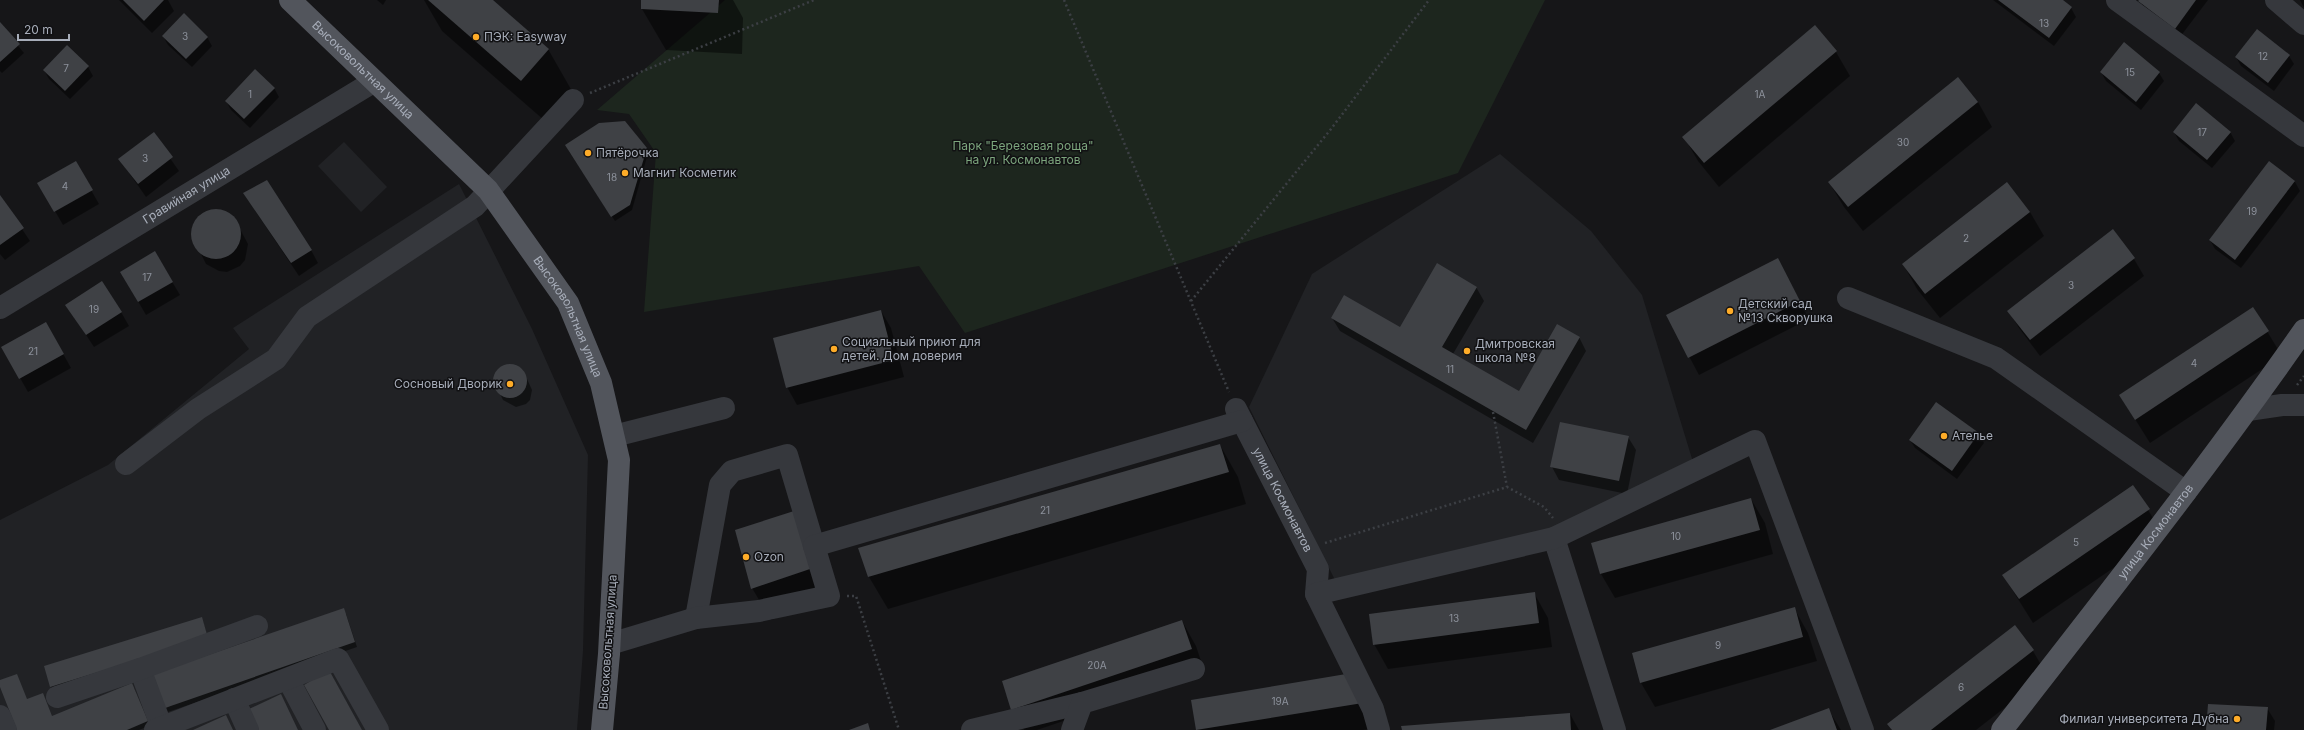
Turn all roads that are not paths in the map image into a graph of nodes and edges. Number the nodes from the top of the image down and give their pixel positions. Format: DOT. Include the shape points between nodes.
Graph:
graph roads {
  1 [pos="290,0"];
  2 [pos="2117,0"];
  3 [pos="2276,0"];
  4 [pos="2304,24"];
  5 [pos="374,82"];
  6 [pos="573,100"];
  7 [pos="2304,136"];
  8 [pos="488,190"];
  9 [pos="1848,298"];
  10 [pos="0,308"];
  11 [pos="2304,330"];
  12 [pos="2304,405"];
  13 [pos="724,408"];
  14 [pos="2248,410"];
  15 [pos="614,436"];
  16 [pos="126,464"];
  17 [pos="2186,492"];
  18 [pos="1554,538"];
  19 [pos="814,546"];
  20 [pos="1316,594"];
  21 [pos="696,618"];
  22 [pos="257,626"];
  23 [pos="610,644"];
  24 [pos="140,669"];
  25 [pos="1194,669"];
  26 [pos="288,678"];
  27 [pos="57,697"];
  28 [pos="234,699"];
  29 [pos="1082,703"];
  30 [pos="0,716"];
  31 [pos="158,729"];
  32 [pos="6,730"];
  33 [pos="248,730"];
  34 [pos="315,730"];
  35 [pos="378,730"];
  36 [pos="602,730"];
  37 [pos="972,730"];
  38 [pos="1072,730"];
  39 [pos="1379,730"];
  40 [pos="1615,730"];
  41 [pos="1863,730"];
  42 [pos="2002,730"];
  1 -- 5 [label="main road, Высоковольтная улица"];
  2 -- 7 [label="street"];
  3 -- 4 [label="street"];
  5 -- 8 [label="main road, Высоковольтная улица"];
  5 -- 10 [label="street, Гравийная улица"];
  6 -- 8 [label="street"];
  8 -- 15 [label="main road, Высоковольтная улица" via="568,303 601,383"];
  8 -- 16 [label="street" via="475,206 307,317 276,359 198,409"];
  9 -- 17 [label="street" via="1996,358"];
  11 -- 14 [label="main road, улица Космонавтов"];
  12 -- 14 [label="street"];
  13 -- 15 [label="street"];
  14 -- 17 [label="main road, улица Космонавтов"];
  15 -- 23 [label="main road, Высоковольтная улица" via="619,460"];
  17 -- 42 [label="main road, улица Космонавтов"];
  18 -- 20 [label="street"];
  18 -- 40 [label="street"];
  18 -- 41 [label="street" via="1755,442"];
  19 -- 20 [label="street, улица Космонавтов" via="1239,414 1318,569"];
  19 -- 21 [label="street" via="829,596 759,611"];
  19 -- 21 [label="street" via="787,455 732,471 720,485"];
  20 -- 39 [label="street" via="1373,709"];
  21 -- 23 [label="street"];
  22 -- 24 [label="street"];
  23 -- 36 [label="main road, Высоковольтная улица"];
  24 -- 27 [label="street"];
  24 -- 31 [label="street"];
  25 -- 29 [label="street"];
  26 -- 28 [label="street"];
  26 -- 34 [label="street"];
  26 -- 35 [label="street" via="338,659"];
  28 -- 31 [label="street"];
  28 -- 33 [label="street"];
  29 -- 37 [label="street"];
  29 -- 38 [label="street"];
  30 -- 32 [label="street"];
}
